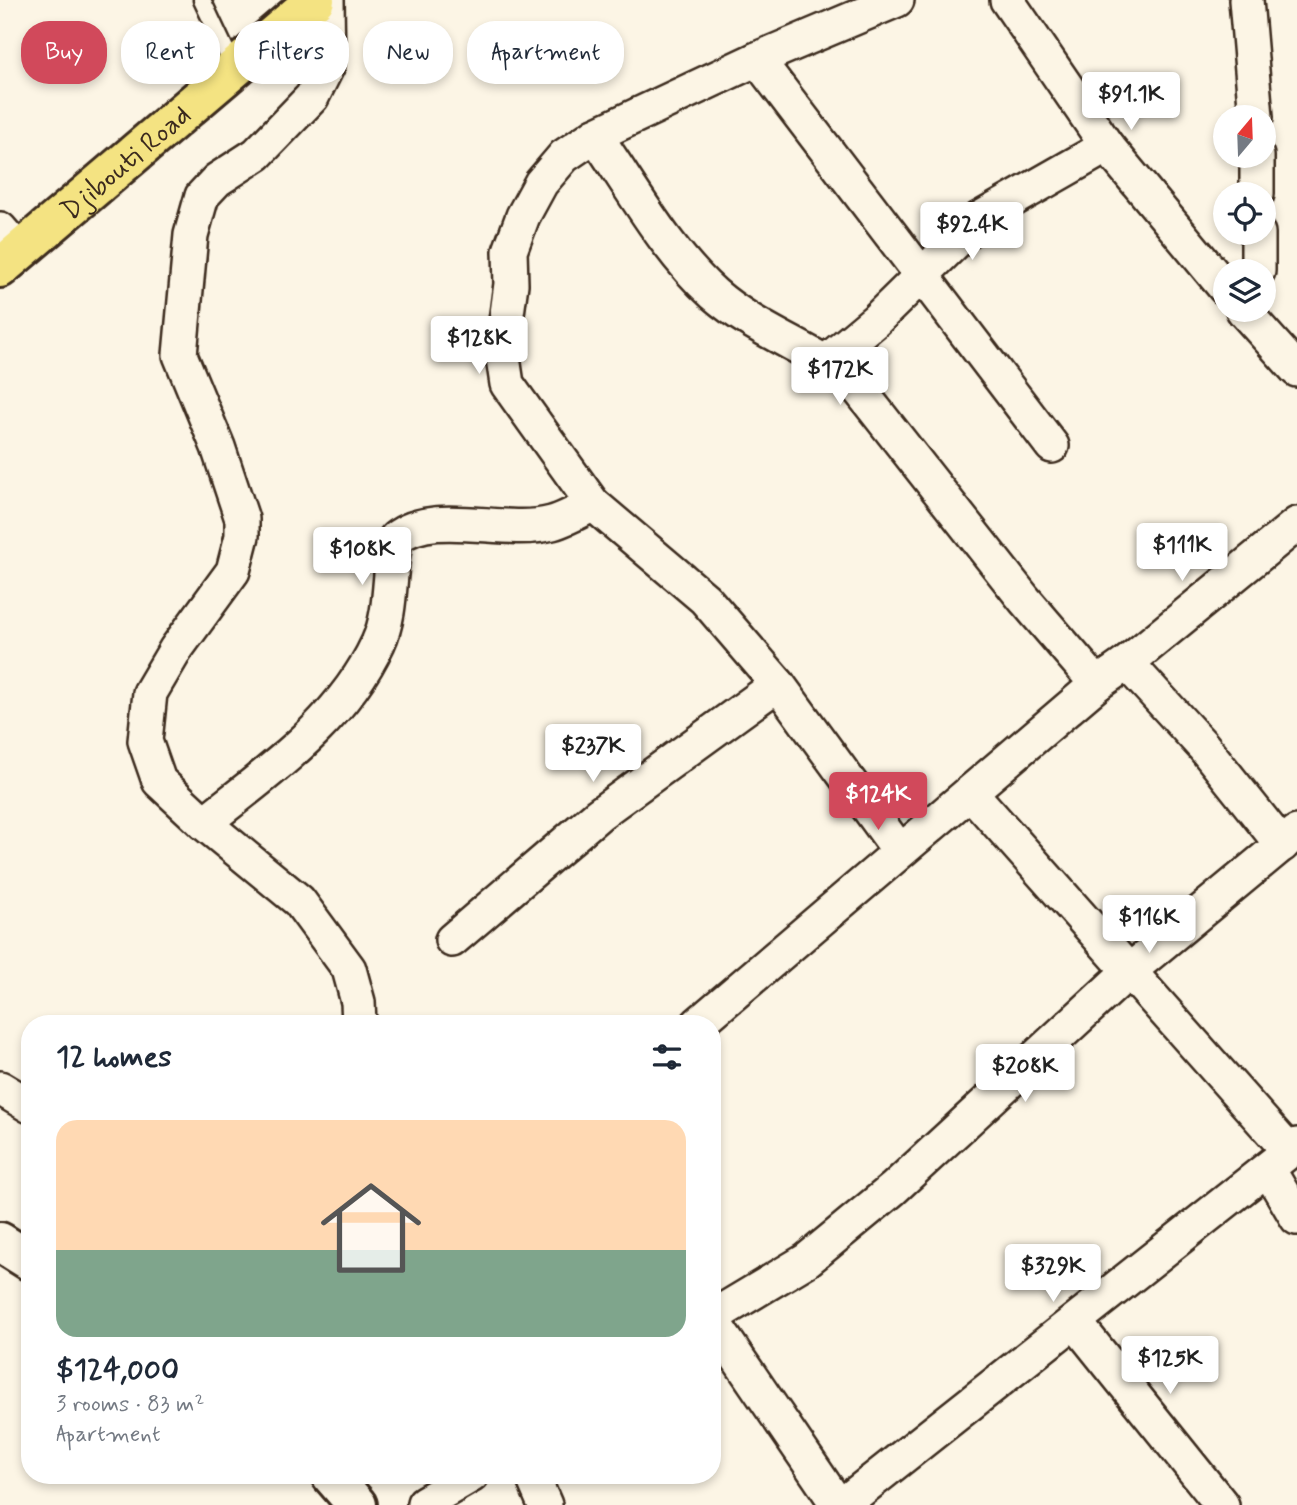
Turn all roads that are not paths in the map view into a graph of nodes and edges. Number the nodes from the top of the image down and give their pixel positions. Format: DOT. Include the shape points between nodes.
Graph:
graph roads {
  1 [pos="202,0"];
  2 [pos="315,0"];
  3 [pos="327,0"];
  4 [pos="897,0"];
  5 [pos="1007,0"];
  6 [pos="1246,0"];
  7 [pos="290,21"];
  8 [pos="757,59"];
  9 [pos="234,68"];
  10 [pos="1255,105"];
  11 [pos="595,135"];
  12 [pos="1107,146"];
  13 [pos="7,249"];
  14 [pos="1213,274"];
  15 [pos="920,276"];
  16 [pos="1259,322"];
  17 [pos="827,361"];
  18 [pos="1297,369"];
  19 [pos="1052,446"];
  20 [pos="593,505"];
  21 [pos="1297,524"];
  22 [pos="1127,663"];
  23 [pos="778,684"];
  24 [pos="1097,684"];
  25 [pos="971,793"];
  26 [pos="204,823"];
  27 [pos="1289,838"];
  28 [pos="899,850"];
  29 [pos="452,940"];
  30 [pos="1128,972"];
  31 [pos="359,1015"];
  32 [pos="708,1015"];
  33 [pos="0,1088"];
  34 [pos="21,1101"];
  35 [pos="1284,1155"];
  36 [pos="1297,1218"];
  37 [pos="0,1242"];
  38 [pos="21,1255"];
  39 [pos="721,1313"];
  40 [pos="1075,1322"];
  41 [pos="721,1332"];
  42 [pos="339,1484"];
  43 [pos="457,1484"];
  44 [pos="536,1484"];
  45 [pos="424,1503"];
  46 [pos="357,1505"];
  47 [pos="545,1505"];
  48 [pos="840,1505"];
  49 [pos="1222,1505"];
  1 -- 9 [label="lane"];
  2 -- 7 [label="main road, Djibouti Road"];
  3 -- 26 [label="street" via="328,65 312,97 257,154 217,180 202,196 191,235 180,355 218,447 242,519 242,536 233,571 150,693 145,741 159,780"];
  4 -- 8 [label="street"];
  5 -- 12 [label="street"];
  6 -- 10 [label="street"];
  8 -- 11 [label="street"];
  8 -- 15 [label="street"];
  9 -- 13 [label="main road, Djibouti Road"];
  11 -- 17 [label="street" via="674,248 713,293 758,326"];
  11 -- 20 [label="street" via="564,156 541,183 523,216 510,251 511,284 502,351 507,384"];
  12 -- 14 [label="street"];
  12 -- 15 [label="street" via="979,219"];
  15 -- 17 [label="street"];
  15 -- 19 [label="street"];
  16 -- 18 [label="street"];
  17 -- 24 [label="street" via="850,378 880,412 958,517"];
  20 -- 23 [label="street" via="705,599"];
  20 -- 26 [label="street" via="551,523 466,526 431,522 408,528 396,538 379,642 345,699 294,751"];
  21 -- 22 [label="street"];
  22 -- 24 [label="street"];
  22 -- 27 [label="street"];
  23 -- 28 [label="street"];
  23 -- 29 [label="street" via="599,814"];
  24 -- 25 [label="street"];
  25 -- 28 [label="street"];
  25 -- 30 [label="street"];
  26 -- 31 [label="street" via="299,901 349,969"];
  27 -- 30 [label="street"];
  28 -- 32 [label="street"];
  30 -- 35 [label="street"];
  30 -- 39 [label="street" via="893,1189 807,1260"];
  33 -- 34 [label="street"];
  35 -- 36 [label="street"];
  35 -- 40 [label="street"];
  37 -- 38 [label="main road"];
  40 -- 48 [label="street"];
  40 -- 49 [label="street"];
  41 -- 48 [label="street"];
  42 -- 46 [label="main road"];
  43 -- 45 [label="street"];
  44 -- 47 [label="street"];
}
